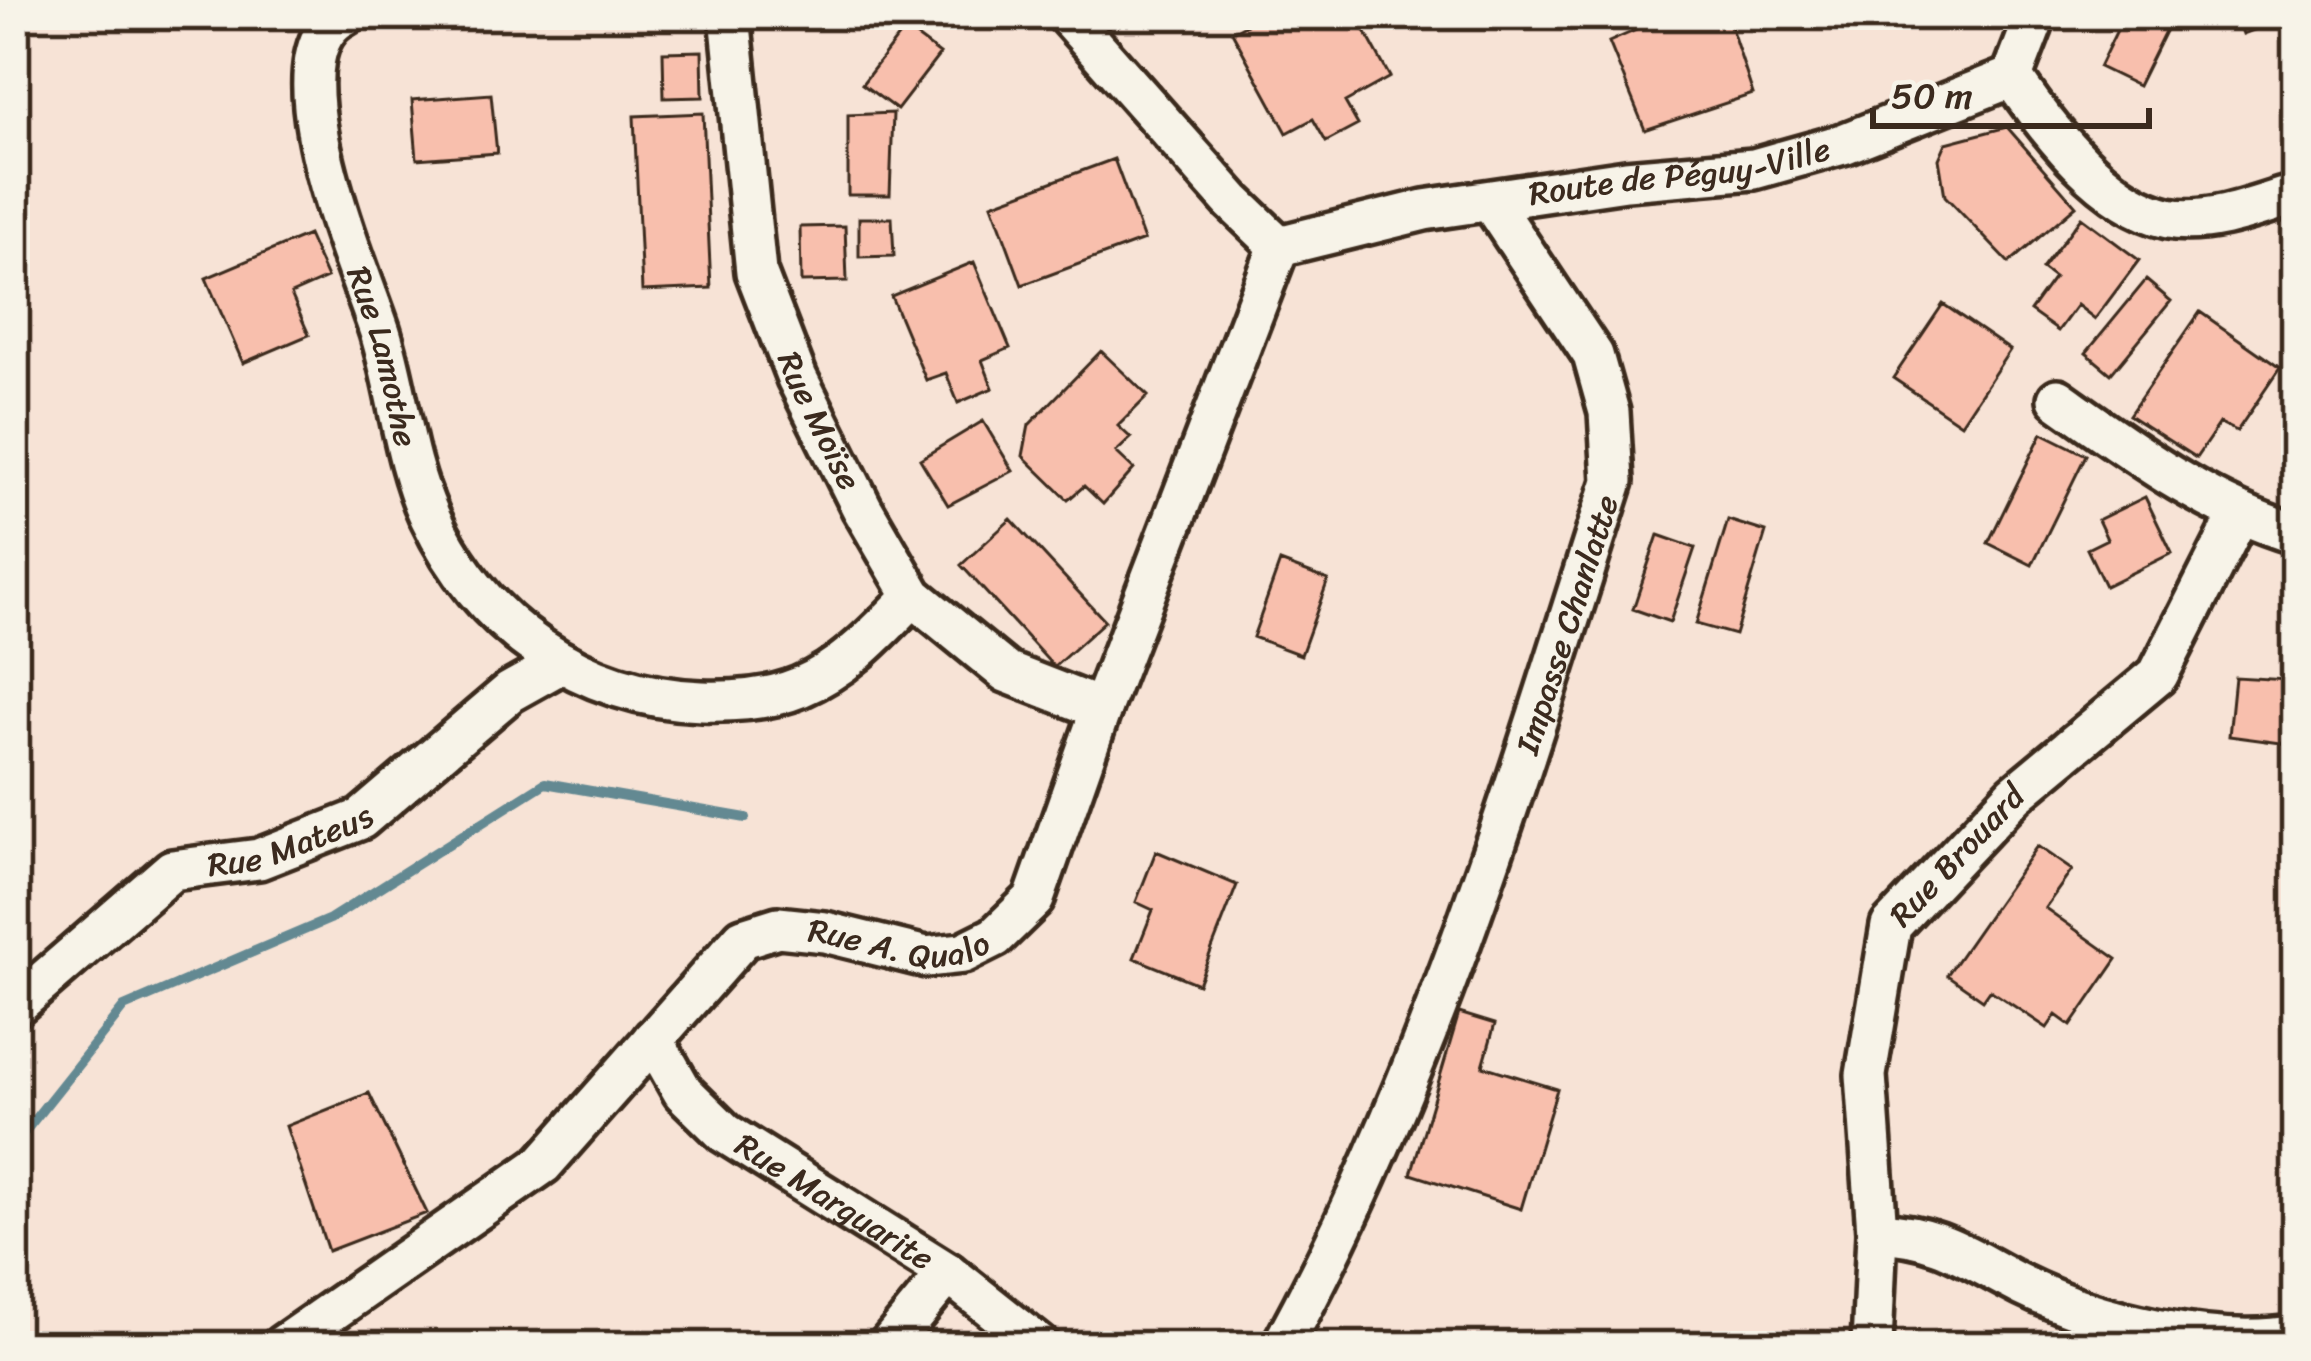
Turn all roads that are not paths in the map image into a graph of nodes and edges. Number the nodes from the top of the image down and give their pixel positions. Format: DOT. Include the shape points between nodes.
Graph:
graph roads {
  1 [pos="345,15"];
  2 [pos="730,15"];
  3 [pos="1067,15"];
  4 [pos="2036,15"];
  5 [pos="2012,77"];
  6 [pos="2296,194"];
  7 [pos="1491,202"];
  8 [pos="1279,246"];
  9 [pos="2058,399"];
  10 [pos="2238,517"];
  11 [pos="2296,534"];
  12 [pos="914,596"];
  13 [pos="560,664"];
  14 [pos="1101,709"];
  15 [pos="15,1006"];
  16 [pos="653,1040"];
  17 [pos="1877,1232"];
  18 [pos="948,1273"];
  19 [pos="2296,1335"];
  20 [pos="282,1346"];
  21 [pos="888,1346"];
  22 [pos="1040,1346"];
  23 [pos="1282,1346"];
  24 [pos="1872,1346"];
  1 -- 13 [label="street, Rue Lamothe" via="322,46 314,136 392,372 410,467 473,590"];
  2 -- 12 [label="street, Rue Moïse" via="756,272 797,378"];
  3 -- 8 [label="street"];
  4 -- 5 [label="street"];
  5 -- 6 [label="street" via="2039,117 2130,204 2171,219"];
  5 -- 7 [label="street, Route de Péguy-Ville" via="1754,170"];
  7 -- 8 [label="street, Route de Péguy-Ville"];
  7 -- 23 [label="street, Impasse Chanlatte" via="1593,355 1609,412 1613,481 1418,1064 1335,1250"];
  8 -- 14 [label="street, Rue A. Qualo"];
  9 -- 10 [label="street"];
  10 -- 11 [label="street"];
  10 -- 17 [label="street, Rue Brouard" via="2158,675 2015,794 1891,926 1866,1075"];
  12 -- 13 [label="street, Rue Lamothe" via="851,659 763,698 664,700"];
  12 -- 14 [label="street, Rue Moïse" via="1006,672"];
  13 -- 15 [label="street, Rue Mateus" via="510,692 361,819 259,859 172,870"];
  14 -- 16 [label="street, Rue A. Qualo" via="1034,899 995,937 963,953 926,957 778,927 743,938"];
  16 -- 18 [label="street, Rue Marguarite" via="683,1092 725,1133"];
  16 -- 20 [label="street, Rue A. Qualo" via="543,1164"];
  17 -- 19 [label="street" via="1952,1244 2103,1319 2218,1335"];
  17 -- 24 [label="street, Rue Brouard"];
  18 -- 21 [label="street"];
  18 -- 22 [label="street, Rue Marguarite"];
}
